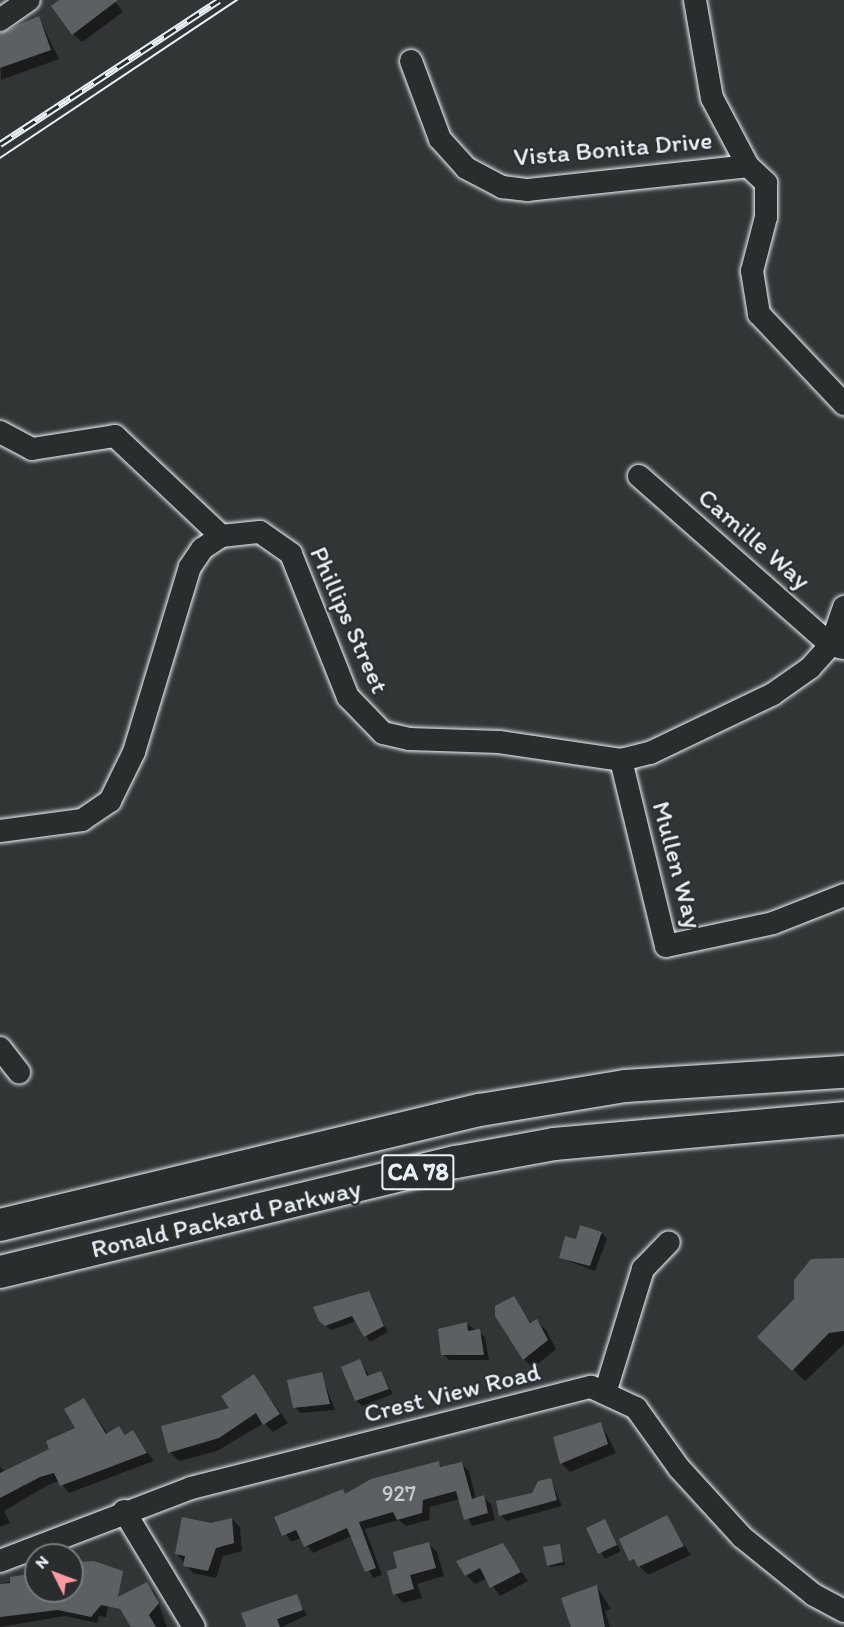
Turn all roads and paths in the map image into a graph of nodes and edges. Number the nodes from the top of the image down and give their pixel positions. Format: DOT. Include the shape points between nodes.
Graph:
graph roads {
  1 [pos="29,0"];
  2 [pos="695,0"];
  3 [pos="0,20"];
  4 [pos="411,61"];
  5 [pos="748,166"];
  6 [pos="844,404"];
  7 [pos="0,432"];
  8 [pos="639,476"];
  9 [pos="221,536"];
  10 [pos="844,607"];
  11 [pos="838,647"];
  12 [pos="621,760"];
  13 [pos="0,831"];
  14 [pos="844,895"];
  15 [pos="0,1048"];
  16 [pos="19,1072"];
  17 [pos="844,1072"];
  18 [pos="844,1118"];
  19 [pos="56,1212"];
  20 [pos="0,1217"];
  21 [pos="0,1225"];
  22 [pos="669,1242"];
  23 [pos="0,1272"];
  24 [pos="606,1390"];
  25 [pos="124,1510"];
  26 [pos="0,1561"];
  27 [pos="844,1611"];
  28 [pos="194,1627"];
  1 -- 3 [label="street"];
  2 -- 5 [label="street" via="712,98"];
  4 -- 5 [label="street, Vista Bonita Drive" via="440,139 466,168 502,187 528,190"];
  5 -- 6 [label="street" via="766,183 766,217 752,271 759,314"];
  7 -- 9 [label="street" via="32,449 115,436"];
  8 -- 11 [label="street, Camille Way"];
  9 -- 12 [label="street, Phillips Street" via="260,532 291,554 348,697 383,733 409,740 500,742"];
  9 -- 13 [label="street" via="202,549 190,567 134,752 110,801 82,820"];
  10 -- 11 [label="street"];
  11 -- 12 [label="street, Phillips Street" via="773,694 678,741"];
  12 -- 14 [label="street, Mullen Way" via="666,946 773,923"];
  15 -- 16 [label="street"];
  17 -- 19 [label="highway, Ronald Packard Parkway / CA 78" via="625,1086 480,1110"];
  18 -- 23 [label="highway, Ronald Packard Parkway / CA 78" via="638,1132 532,1148"];
  19 -- 20 [label="highway"];
  19 -- 21 [label="highway, Ronald Packard Parkway / CA 78"];
  22 -- 24 [label="street" via="643,1269"];
  24 -- 25 [label="street, Crest View Road" via="580,1389 191,1488"];
  24 -- 27 [label="street" via="636,1408 679,1468 742,1537"];
  25 -- 26 [label="street, Crest View Road"];
  25 -- 28 [label="street"];
}
